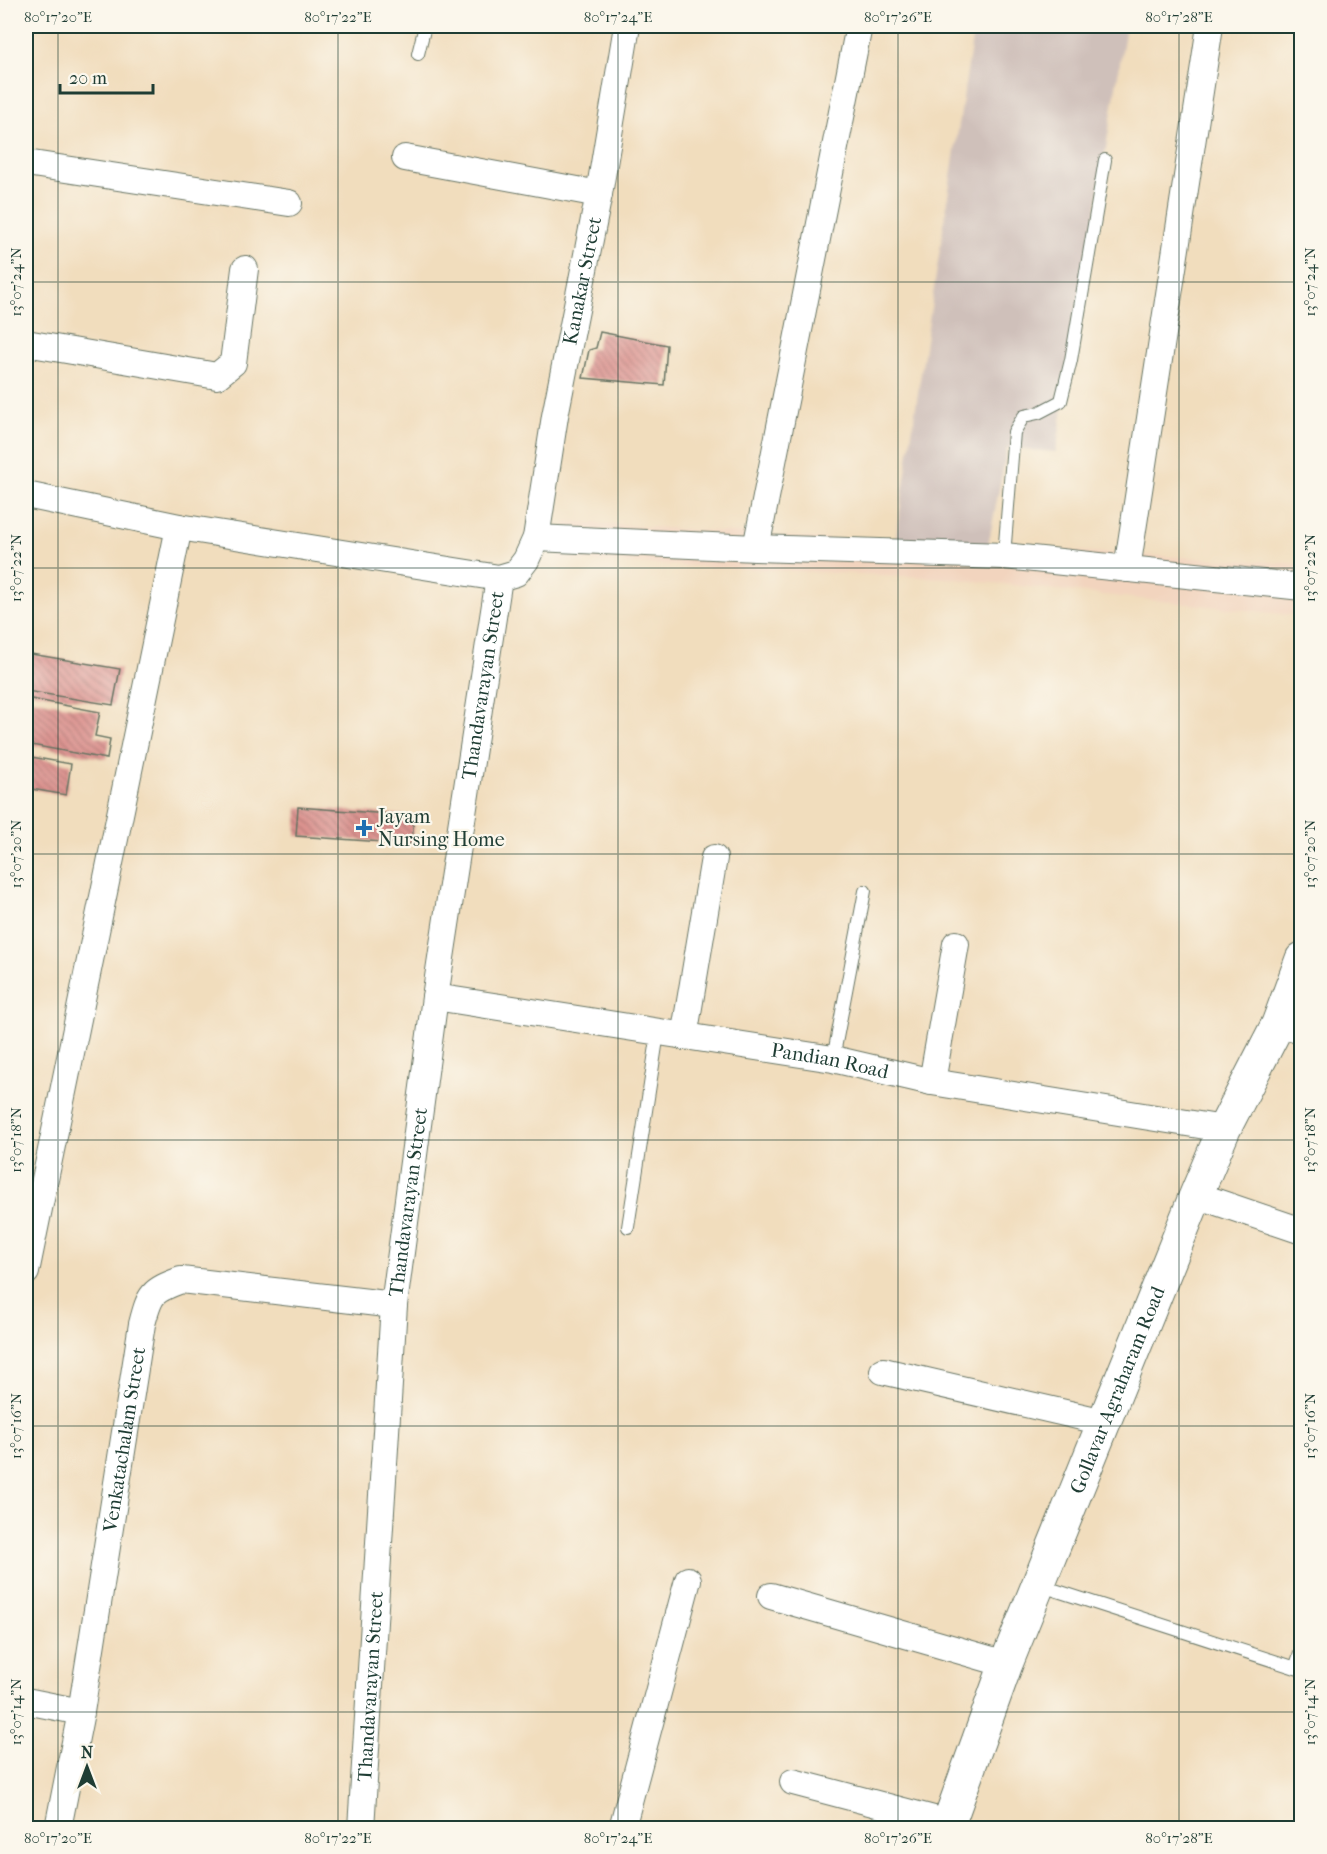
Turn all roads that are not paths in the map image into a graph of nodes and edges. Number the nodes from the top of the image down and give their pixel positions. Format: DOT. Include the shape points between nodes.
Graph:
graph roads {
  1 [pos="425,26"];
  2 [pos="627,26"];
  3 [pos="859,26"];
  4 [pos="1210,26"];
  5 [pos="418,54"];
  6 [pos="405,158"];
  7 [pos="1104,160"];
  8 [pos="26,163"];
  9 [pos="599,194"];
  10 [pos="289,203"];
  11 [pos="245,269"];
  12 [pos="26,343"];
  13 [pos="26,495"];
  14 [pos="179,527"];
  15 [pos="536,538"];
  16 [pos="756,548"];
  17 [pos="1004,556"];
  18 [pos="1127,569"];
  19 [pos="499,578"];
  20 [pos="1302,587"];
  21 [pos="714,858"];
  22 [pos="865,891"];
  23 [pos="956,944"];
  24 [pos="1302,959"];
  25 [pos="435,997"];
  26 [pos="1290,1027"];
  27 [pos="658,1033"];
  28 [pos="684,1037"];
  29 [pos="832,1059"];
  30 [pos="932,1082"];
  31 [pos="1224,1129"];
  32 [pos="1196,1196"];
  33 [pos="628,1227"];
  34 [pos="1302,1231"];
  35 [pos="26,1272"];
  36 [pos="394,1305"];
  37 [pos="882,1371"];
  38 [pos="1104,1422"];
  39 [pos="688,1580"];
  40 [pos="1038,1585"];
  41 [pos="771,1596"];
  42 [pos="1302,1648"];
  43 [pos="1006,1664"];
  44 [pos="1298,1669"];
  45 [pos="26,1701"];
  46 [pos="81,1712"];
  47 [pos="793,1782"];
  48 [pos="948,1826"];
  49 [pos="58,1828"];
  50 [pos="361,1828"];
  51 [pos="622,1828"];
  1 -- 5 [label="lane"];
  2 -- 9 [label="street, Kanakar Street"];
  3 -- 16 [label="street"];
  4 -- 18 [label="street"];
  6 -- 9 [label="street"];
  7 -- 17 [label="lane" via="1061,401 1024,416 1014,432"];
  8 -- 10 [label="street"];
  9 -- 15 [label="street, Kanakar Street" via="555,416"];
  11 -- 12 [label="street" via="233,363 217,376"];
  13 -- 14 [label="street"];
  14 -- 19 [label="street"];
  14 -- 35 [label="street"];
  15 -- 16 [label="street"];
  15 -- 19 [label="street, Kanakar Street" via="516,573"];
  16 -- 17 [label="street"];
  17 -- 18 [label="street"];
  18 -- 20 [label="street"];
  19 -- 25 [label="street, Thandavarayan Street"];
  21 -- 28 [label="street"];
  22 -- 29 [label="lane"];
  23 -- 30 [label="street"];
  24 -- 26 [label="street, Gollavar Agraharam Road"];
  25 -- 27 [label="street, Pandian Road"];
  25 -- 36 [label="street, Thandavarayan Street"];
  26 -- 31 [label="street, Gollavar Agraharam Road"];
  27 -- 28 [label="street, Pandian Road"];
  27 -- 33 [label="lane"];
  28 -- 29 [label="street, Pandian Road"];
  29 -- 30 [label="street, Pandian Road"];
  30 -- 31 [label="street, Pandian Road"];
  31 -- 32 [label="street, Gollavar Agraharam Road"];
  32 -- 34 [label="street"];
  32 -- 38 [label="street, Gollavar Agraharam Road"];
  36 -- 46 [label="street, Venkatachalam Street" via="181,1280 162,1287 149,1298"];
  36 -- 50 [label="street, Thandavarayan Street"];
  37 -- 38 [label="street"];
  38 -- 40 [label="street, Gollavar Agraharam Road"];
  39 -- 51 [label="street"];
  40 -- 43 [label="street, Gollavar Agraharam Road"];
  40 -- 44 [label="lane"];
  41 -- 43 [label="street"];
  42 -- 44 [label="lane"];
  43 -- 48 [label="street, Gollavar Agraharam Road"];
  45 -- 46 [label="street"];
  46 -- 49 [label="street, Venkatachalam Street"];
  47 -- 48 [label="street"];
}
